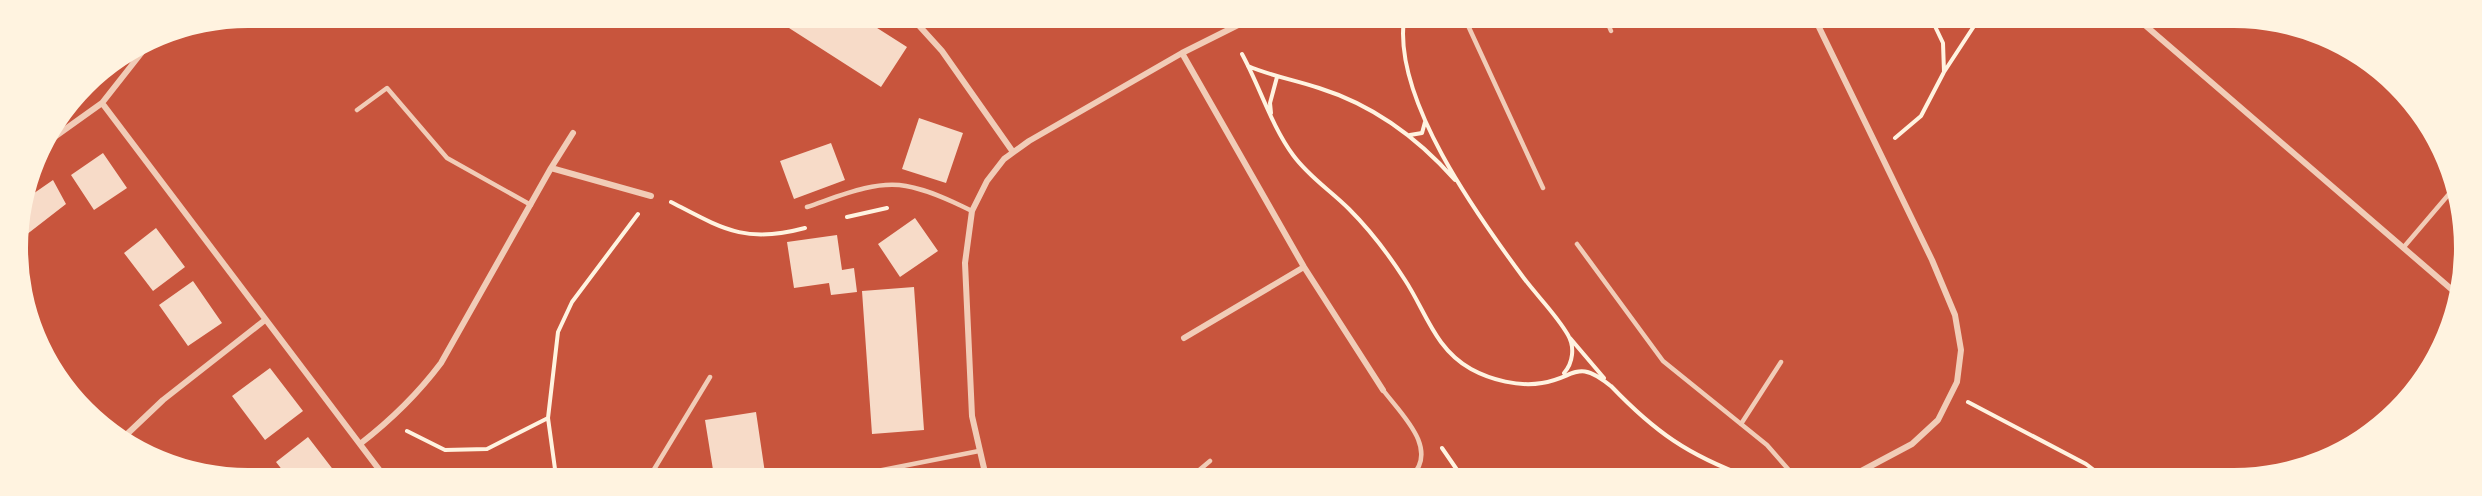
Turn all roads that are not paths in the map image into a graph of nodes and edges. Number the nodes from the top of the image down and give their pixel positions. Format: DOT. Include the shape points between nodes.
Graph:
graph roads {
  1 [pos="921,28"];
  2 [pos="1231,28"];
  3 [pos="1469,28"];
  4 [pos="1610,28"];
  5 [pos="1819,28"];
  6 [pos="2148,28"];
  7 [pos="1611,31"];
  8 [pos="1182,52"];
  9 [pos="137,59"];
  10 [pos="102,103"];
  11 [pos="357,110"];
  12 [pos="62,132"];
  13 [pos="573,133"];
  14 [pos="1013,152"];
  15 [pos="551,168"];
  16 [pos="1543,188"];
  17 [pos="651,195"];
  18 [pos="2447,196"];
  19 [pos="531,206"];
  20 [pos="807,207"];
  21 [pos="972,211"];
  22 [pos="1577,244"];
  23 [pos="2403,248"];
  24 [pos="1304,267"];
  25 [pos="2450,288"];
  26 [pos="265,320"];
  27 [pos="1184,338"];
  28 [pos="1781,362"];
  29 [pos="710,377"];
  30 [pos="1383,390"];
  31 [pos="1741,424"];
  32 [pos="129,433"];
  33 [pos="360,444"];
  34 [pos="979,451"];
  35 [pos="1210,461"];
  36 [pos="378,468"];
  37 [pos="655,468"];
  38 [pos="893,468"];
  39 [pos="984,468"];
  40 [pos="1202,468"];
  41 [pos="1420,468"];
  42 [pos="1787,468"];
  43 [pos="1868,468"];
  1 -- 14 [label="street" via="942,51"];
  2 -- 8 [label="street"];
  3 -- 16 [label="lane"];
  4 -- 7 [label="lane"];
  5 -- 43 [label="street" via="1879,147 1959,331 1960,368 1952,395 1938,420 1898,453"];
  6 -- 23 [label="street"];
  8 -- 14 [label="street"];
  8 -- 24 [label="street"];
  9 -- 10 [label="street"];
  10 -- 12 [label="street"];
  10 -- 26 [label="street"];
  11 -- 19 [label="lane" via="387,88 447,158"];
  13 -- 15 [label="street"];
  14 -- 21 [label="street" via="987,181"];
  15 -- 17 [label="street"];
  15 -- 19 [label="street"];
  18 -- 23 [label="lane"];
  19 -- 33 [label="street" via="441,363 396,416"];
  20 -- 21 [label="lane" via="884,185 906,186"];
  21 -- 34 [label="street" via="965,263 970,387"];
  22 -- 31 [label="lane" via="1663,361"];
  23 -- 25 [label="street"];
  24 -- 27 [label="street"];
  24 -- 30 [label="street"];
  26 -- 32 [label="street" via="163,400"];
  26 -- 33 [label="street"];
  28 -- 31 [label="lane"];
  29 -- 37 [label="lane"];
  30 -- 41 [label="lane" via="1420,441"];
  31 -- 42 [label="lane"];
  33 -- 36 [label="street"];
  34 -- 38 [label="lane"];
  34 -- 39 [label="street"];
  35 -- 40 [label="lane"];
}
